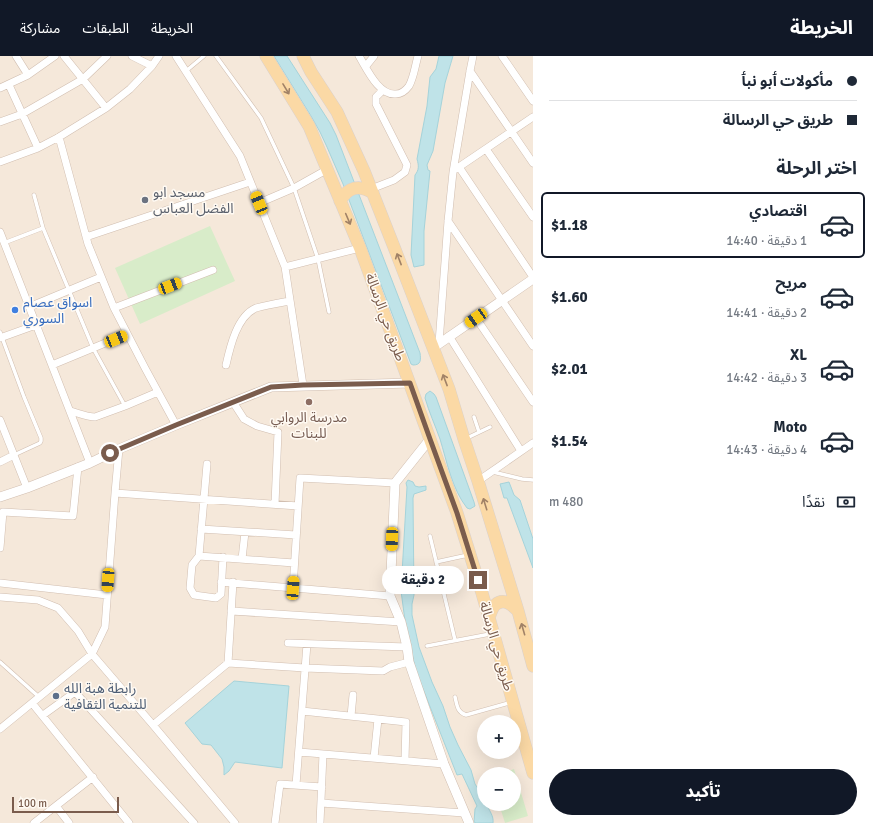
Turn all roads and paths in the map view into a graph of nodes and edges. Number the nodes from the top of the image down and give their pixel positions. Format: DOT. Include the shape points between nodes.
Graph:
graph roads {
  1 [pos="16,56"];
  2 [pos="55,56"];
  3 [pos="64,56"];
  4 [pos="107,56"];
  5 [pos="132,56"];
  6 [pos="159,56"];
  7 [pos="176,56"];
  8 [pos="204,56"];
  9 [pos="216,56"];
  10 [pos="266,56"];
  11 [pos="303,56"];
  12 [pos="359,56"];
  13 [pos="374,56"];
  14 [pos="418,56"];
  15 [pos="473,56"];
  16 [pos="502,56"];
  17 [pos="152,66"];
  18 [pos="366,66"];
  19 [pos="186,71"];
  20 [pos="470,71"];
  21 [pos="28,75"];
  22 [pos="83,79"];
  23 [pos="9,85"];
  24 [pos="0,88"];
  25 [pos="382,90"];
  26 [pos="533,101"];
  27 [pos="106,108"];
  28 [pos="22,114"];
  29 [pos="533,117"];
  30 [pos="0,122"];
  31 [pos="511,132"];
  32 [pos="59,137"];
  33 [pos="38,148"];
  34 [pos="486,149"];
  35 [pos="0,162"];
  36 [pos="533,163"];
  37 [pos="328,169"];
  38 [pos="456,170"];
  39 [pos="250,182"];
  40 [pos="366,184"];
  41 [pos="294,188"];
  42 [pos="339,192"];
  43 [pos="34,195"];
  44 [pos="259,203"];
  45 [pos="533,217"];
  46 [pos="448,221"];
  47 [pos="43,228"];
  48 [pos="0,232"];
  49 [pos="86,237"];
  50 [pos="3,247"];
  51 [pos="360,248"];
  52 [pos="318,259"];
  53 [pos="285,267"];
  54 [pos="213,270"];
  55 [pos="101,278"];
  56 [pos="533,278"];
  57 [pos="69,291"];
  58 [pos="502,300"];
  59 [pos="290,301"];
  60 [pos="29,307"];
  61 [pos="114,308"];
  62 [pos="329,312"];
  63 [pos="476,318"];
  64 [pos="36,325"];
  65 [pos="127,334"];
  66 [pos="1,336"];
  67 [pos="449,336"];
  68 [pos="436,345"];
  69 [pos="533,346"];
  70 [pos="93,348"];
  71 [pos="52,364"];
  72 [pos="226,365"];
  73 [pos="410,383"];
  74 [pos="303,385"];
  75 [pos="158,392"];
  76 [pos="233,402"];
  77 [pos="533,402"];
  78 [pos="124,406"];
  79 [pos="70,412"];
  80 [pos="474,417"];
  81 [pos="0,420"];
  82 [pos="176,425"];
  83 [pos="490,427"];
  84 [pos="479,432"];
  85 [pos="430,439"];
  86 [pos="464,439"];
  87 [pos="533,443"];
  88 [pos="120,449"];
  89 [pos="521,451"];
  90 [pos="14,455"];
  91 [pos="0,462"];
  92 [pos="90,463"];
  93 [pos="206,464"];
  94 [pos="78,467"];
  95 [pos="492,472"];
  96 [pos="533,480"];
  97 [pos="478,481"];
  98 [pos="395,483"];
  99 [pos="27,488"];
  100 [pos="115,493"];
  101 [pos="0,497"];
  102 [pos="204,499"];
  103 [pos="275,504"];
  104 [pos="298,506"];
  105 [pos="201,529"];
  106 [pos="245,532"];
  107 [pos="296,535"];
  108 [pos="430,536"];
  109 [pos="0,548"];
  110 [pos="471,555"];
  111 [pos="199,556"];
  112 [pos="223,557"];
  113 [pos="242,559"];
  114 [pos="436,562"];
  115 [pos="294,563"];
  116 [pos="221,582"];
  117 [pos="233,582"];
  118 [pos="0,583"];
  119 [pos="509,584"];
  120 [pos="293,588"];
  121 [pos="482,593"];
  122 [pos="107,595"];
  123 [pos="390,596"];
  124 [pos="0,597"];
  125 [pos="231,611"];
  126 [pos="518,611"];
  127 [pos="489,617"];
  128 [pos="401,622"];
  129 [pos="494,633"];
  130 [pos="455,640"];
  131 [pos="288,643"];
  132 [pos="307,644"];
  133 [pos="427,646"];
  134 [pos="407,647"];
  135 [pos="92,654"];
  136 [pos="0,662"];
  137 [pos="409,662"];
  138 [pos="228,663"];
  139 [pos="533,666"];
  140 [pos="305,668"];
  141 [pos="353,695"];
  142 [pos="39,697"];
  143 [pos="455,697"];
  144 [pos="513,701"];
  145 [pos="32,703"];
  146 [pos="302,712"];
  147 [pos="43,715"];
  148 [pos="351,716"];
  149 [pos="378,719"];
  150 [pos="153,725"];
  151 [pos="0,729"];
  152 [pos="299,752"];
  153 [pos="323,754"];
  154 [pos="374,758"];
  155 [pos="405,760"];
  156 [pos="444,764"];
  157 [pos="533,773"];
  158 [pos="93,777"];
  159 [pos="296,785"];
  160 [pos="322,787"];
  161 [pos="321,803"];
  162 [pos="56,806"];
  163 [pos="464,813"];
  164 [pos="34,823"];
  165 [pos="69,823"];
  166 [pos="129,823"];
  167 [pos="194,823"];
  168 [pos="235,823"];
  169 [pos="275,823"];
  170 [pos="320,823"];
  171 [pos="469,823"];
  1 -- 21 [label="street"];
  2 -- 21 [label="street"];
  3 -- 22 [label="street"];
  4 -- 22 [label="street"];
  5 -- 17 [label="street"];
  6 -- 17 [label="street"];
  7 -- 19 [label="street"];
  8 -- 19 [label="lane"];
  9 -- 41 [label="lane" via="261,118"];
  10 -- 37 [label="main road, طريق حي الرسالة, one-way" via="309,126"];
  11 -- 40 [label="main road, طريق حي الرسالة" via="336,112"];
  12 -- 18 [label="street"];
  13 -- 18 [label="street"];
  14 -- 25 [label="street" via="408,88 399,94"];
  15 -- 20 [label="street"];
  16 -- 26 [label="street"];
  17 -- 27 [label="street" via="130,89"];
  18 -- 25 [label="street"];
  19 -- 39 [label="street" via="240,156"];
  20 -- 31 [label="street"];
  20 -- 38 [label="street"];
  21 -- 23 [label="street"];
  22 -- 27 [label="street"];
  22 -- 28 [label="street"];
  23 -- 24 [label="street"];
  23 -- 28 [label="street"];
  25 -- 40 [label="street" via="376,97 376,104 407,166 405,172 394,180"];
  27 -- 32 [label="street"];
  28 -- 30 [label="street"];
  28 -- 33 [label="street"];
  29 -- 31 [label="street"];
  31 -- 34 [label="street"];
  31 -- 36 [label="street"];
  32 -- 33 [label="street"];
  32 -- 49 [label="street"];
  33 -- 35 [label="street"];
  34 -- 38 [label="street"];
  34 -- 45 [label="street"];
  37 -- 41 [label="street"];
  37 -- 42 [label="main road, طريق حي الرسالة"];
  38 -- 46 [label="street"];
  38 -- 56 [label="street"];
  39 -- 44 [label="street"];
  39 -- 49 [label="street"];
  40 -- 42 [label="main road" via="356,182"];
  68 -- 40 [label="main road, طريق حي الرسالة, one-way"];
  41 -- 44 [label="street"];
  41 -- 52 [label="lane"];
  42 -- 51 [label="main road, طريق حي الرسالة, one-way"];
  43 -- 47 [label="lane"];
  44 -- 53 [label="street"];
  46 -- 58 [label="street"];
  46 -- 68 [label="street"];
  47 -- 50 [label="lane"];
  47 -- 57 [label="lane"];
  48 -- 50 [label="street"];
  49 -- 55 [label="street"];
  50 -- 60 [label="street"];
  51 -- 52 [label="street"];
  51 -- 73 [label="main road, طريق حي الرسالة"];
  52 -- 53 [label="street"];
  52 -- 62 [label="lane"];
  53 -- 59 [label="street"];
  54 -- 61 [label="street"];
  55 -- 57 [label="street"];
  55 -- 61 [label="street"];
  56 -- 58 [label="street"];
  57 -- 60 [label="street"];
  57 -- 70 [label="lane"];
  58 -- 63 [label="street"];
  58 -- 69 [label="street"];
  59 -- 72 [label="street" via="255,309 245,316 230,346"];
  59 -- 74 [label="street"];
  60 -- 64 [label="street"];
  61 -- 65 [label="street"];
  63 -- 67 [label="street"];
  63 -- 77 [label="street"];
  64 -- 66 [label="street"];
  64 -- 71 [label="street"];
  65 -- 70 [label="street"];
  65 -- 75 [label="street"];
  66 -- 90 [label="lane" via="41,438 40,443"];
  67 -- 68 [label="street"];
  67 -- 89 [label="street"];
  86 -- 68 [label="main road, طريق حي الرسالة, one-way"];
  70 -- 71 [label="street"];
  70 -- 78 [label="lane"];
  71 -- 79 [label="street"];
  73 -- 74 [label="street"];
  73 -- 85 [label="main road, طريق حي الرسالة"];
  74 -- 76 [label="street" via="271,387"];
  75 -- 78 [label="street"];
  75 -- 82 [label="street"];
  76 -- 82 [label="street"];
  76 -- 103 [label="street" via="244,419 278,432"];
  78 -- 79 [label="street" via="95,417"];
  79 -- 92 [label="street"];
  80 -- 84 [label="lane"];
  81 -- 90 [label="street"];
  82 -- 88 [label="street"];
  83 -- 84 [label="lane"];
  84 -- 86 [label="lane"];
  85 -- 98 [label="street"];
  85 -- 110 [label="main road, طريق حي الرسالة"];
  86 -- 97 [label="main road, طريق حي الرسالة"];
  87 -- 89 [label="street"];
  88 -- 92 [label="street"];
  88 -- 100 [label="street"];
  89 -- 95 [label="street"];
  90 -- 91 [label="street"];
  90 -- 99 [label="street"];
  92 -- 94 [label="street"];
  93 -- 102 [label="street"];
  94 -- 99 [label="street"];
  94 -- 109 [label="street" via="73,516 2,512"];
  95 -- 96 [label="lane"];
  95 -- 97 [label="street"];
  119 -- 97 [label="main road, طريق حي الرسالة, one-way"];
  98 -- 104 [label="street" via="300,478"];
  98 -- 123 [label="street"];
  99 -- 101 [label="street"];
  100 -- 102 [label="street"];
  100 -- 122 [label="street"];
  102 -- 103 [label="street"];
  102 -- 105 [label="street"];
  103 -- 104 [label="street"];
  104 -- 107 [label="street"];
  105 -- 106 [label="street"];
  105 -- 111 [label="street"];
  106 -- 107 [label="street"];
  106 -- 113 [label="street"];
  107 -- 115 [label="street"];
  108 -- 114 [label="lane"];
  110 -- 114 [label="lane"];
  110 -- 121 [label="main road, طريق حي الرسالة"];
  111 -- 112 [label="street"];
  111 -- 116 [label="street" via="192,565 190,588 194,595 216,598 221,594"];
  112 -- 113 [label="street"];
  112 -- 116 [label="street"];
  113 -- 115 [label="street"];
  114 -- 130 [label="lane"];
  115 -- 120 [label="street"];
  116 -- 117 [label="street"];
  117 -- 120 [label="street"];
  117 -- 125 [label="street"];
  118 -- 122 [label="street"];
  119 -- 121 [label="main road" via="502,596 492,597"];
  119 -- 126 [label="main road, طريق حي الرسالة"];
  120 -- 123 [label="street"];
  121 -- 127 [label="main road, طريق حي الرسالة"];
  122 -- 135 [label="street" via="105,627"];
  123 -- 128 [label="street"];
  124 -- 135 [label="street" via="38,600 58,608 78,631"];
  125 -- 128 [label="street"];
  125 -- 138 [label="street"];
  126 -- 127 [label="main road" via="503,601 494,606"];
  139 -- 126 [label="main road, طريق حي الرسالة, one-way"];
  127 -- 129 [label="main road, طريق حي الرسالة"];
  128 -- 134 [label="street"];
  129 -- 130 [label="lane"];
  129 -- 144 [label="main road, طريق حي الرسالة"];
  130 -- 133 [label="lane"];
  131 -- 132 [label="street"];
  132 -- 134 [label="street"];
  132 -- 140 [label="street"];
  134 -- 137 [label="street"];
  135 -- 142 [label="street"];
  135 -- 150 [label="street"];
  136 -- 142 [label="lane"];
  137 -- 140 [label="street" via="390,667 383,672"];
  137 -- 156 [label="street"];
  138 -- 140 [label="street"];
  138 -- 150 [label="street"];
  140 -- 146 [label="street"];
  141 -- 148 [label="street"];
  142 -- 145 [label="street"];
  143 -- 144 [label="lane" via="458,710 466,715"];
  144 -- 157 [label="main road, طريق حي الرسالة"];
  145 -- 147 [label="street"];
  145 -- 151 [label="street"];
  146 -- 148 [label="street"];
  146 -- 152 [label="street"];
  147 -- 158 [label="street"];
  147 -- 167 [label="street" via="75,692"];
  148 -- 149 [label="street"];
  149 -- 154 [label="street"];
  149 -- 155 [label="street" via="406,722"];
  150 -- 168 [label="street"];
  152 -- 153 [label="street"];
  152 -- 159 [label="street"];
  153 -- 154 [label="street"];
  153 -- 160 [label="street"];
  154 -- 155 [label="street"];
  155 -- 156 [label="street"];
  156 -- 163 [label="street"];
  158 -- 162 [label="street"];
  158 -- 166 [label="street"];
  159 -- 160 [label="street"];
  159 -- 169 [label="street" via="280,784"];
  160 -- 161 [label="street"];
  161 -- 163 [label="street"];
  161 -- 170 [label="street"];
  162 -- 164 [label="street"];
  162 -- 165 [label="street"];
  163 -- 171 [label="street"];
}
